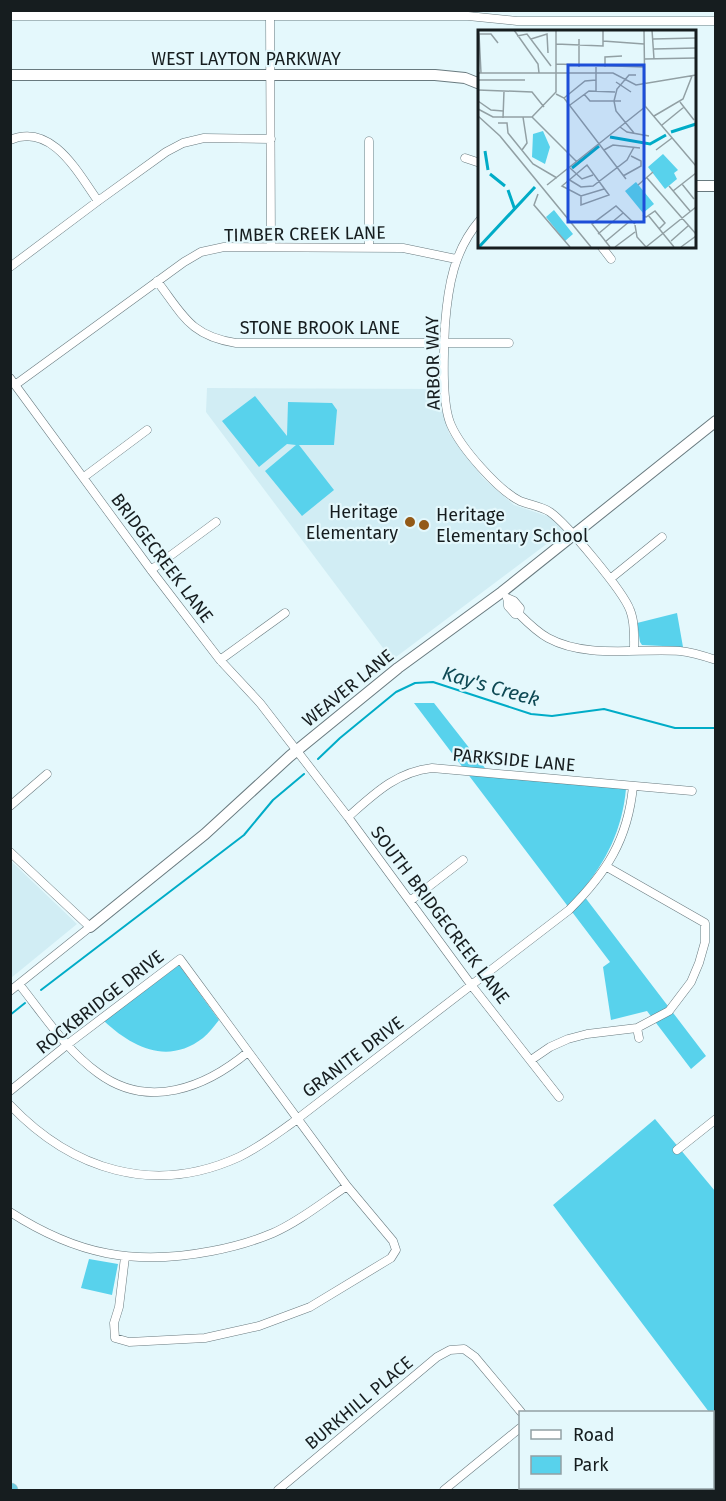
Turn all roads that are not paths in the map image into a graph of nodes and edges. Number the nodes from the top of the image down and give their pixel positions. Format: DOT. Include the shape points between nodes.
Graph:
graph roads {
  1 [pos="111,13"];
  2 [pos="353,13"];
  3 [pos="10,16"];
  4 [pos="270,17"];
  5 [pos="716,21"];
  6 [pos="10,75"];
  7 [pos="270,76"];
  8 [pos="478,83"];
  9 [pos="271,139"];
  10 [pos="10,140"];
  11 [pos="369,141"];
  12 [pos="465,158"];
  13 [pos="478,162"];
  14 [pos="696,186"];
  15 [pos="716,186"];
  16 [pos="98,201"];
  17 [pos="478,223"];
  18 [pos="271,247"];
  19 [pos="369,247"];
  20 [pos="602,248"];
  21 [pos="456,259"];
  22 [pos="610,259"];
  23 [pos="10,267"];
  24 [pos="157,281"];
  25 [pos="444,344"];
  26 [pos="509,344"];
  27 [pos="13,381"];
  28 [pos="716,421"];
  29 [pos="147,430"];
  30 [pos="84,477"];
  31 [pos="216,522"];
  32 [pos="573,536"];
  33 [pos="662,537"];
  34 [pos="151,570"];
  35 [pos="610,579"];
  36 [pos="505,596"];
  37 [pos="285,613"];
  38 [pos="634,650"];
  39 [pos="220,660"];
  40 [pos="716,660"];
  41 [pos="296,751"];
  42 [pos="46,774"];
  43 [pos="633,786"];
  44 [pos="692,791"];
  45 [pos="10,806"];
  46 [pos="348,817"];
  47 [pos="10,852"];
  48 [pos="463,860"];
  49 [pos="607,867"];
  50 [pos="410,902"];
  51 [pos="90,927"];
  52 [pos="19,984"];
  53 [pos="472,986"];
  54 [pos="10,991"];
  55 [pos="637,1028"];
  56 [pos="639,1038"];
  57 [pos="68,1044"];
  58 [pos="248,1052"];
  59 [pos="531,1060"];
  60 [pos="10,1091"];
  61 [pos="559,1097"];
  62 [pos="10,1105"];
  63 [pos="298,1118"];
  64 [pos="716,1119"];
  65 [pos="677,1150"];
  66 [pos="347,1186"];
  67 [pos="10,1212"];
  68 [pos="125,1257"];
  69 [pos="519,1411"];
  70 [pos="519,1429"];
  71 [pos="278,1491"];
  72 [pos="444,1491"];
  1 -- 3 [label="street"];
  1 -- 4 [label="street"];
  2 -- 4 [label="street"];
  2 -- 5 [label="street" via="517,21"];
  4 -- 7 [label="street"];
  6 -- 7 [label="street, WEST LAYTON PARKWAY"];
  7 -- 8 [label="street, WEST LAYTON PARKWAY" via="435,75"];
  7 -- 9 [label="street"];
  9 -- 16 [label="street" via="204,138 183,143"];
  9 -- 18 [label="street"];
  10 -- 16 [label="street" via="31,136 56,145"];
  11 -- 19 [label="street"];
  12 -- 13 [label="street"];
  14 -- 15 [label="street"];
  16 -- 23 [label="street"];
  17 -- 21 [label="street, ARBOR WAY"];
  18 -- 19 [label="street, TIMBER CREEK LANE"];
  18 -- 24 [label="street, TIMBER CREEK LANE" via="224,247 201,252"];
  19 -- 21 [label="street, TIMBER CREEK LANE" via="417,250"];
  20 -- 22 [label="street"];
  21 -- 25 [label="street, ARBOR WAY" via="447,300"];
  24 -- 25 [label="street, STONE BROOK LANE" via="187,321 217,340"];
  24 -- 27 [label="street, TIMBER CREEK LANE"];
  25 -- 26 [label="street, STONE BROOK LANE"];
  25 -- 32 [label="street, ARBOR WAY" via="448,413 459,439 506,493 547,510"];
  27 -- 30 [label="street, BRIDGECREEK LANE"];
  28 -- 32 [label="street, WEAVER LANE"];
  29 -- 30 [label="street"];
  30 -- 34 [label="street, BRIDGECREEK LANE"];
  31 -- 34 [label="street"];
  32 -- 35 [label="street, ARBOR WAY"];
  32 -- 36 [label="street, WEAVER LANE"];
  33 -- 35 [label="street"];
  34 -- 39 [label="street, BRIDGECREEK LANE"];
  35 -- 38 [label="street, ARBOR WAY" via="631,610"];
  36 -- 38 [label="street" via="520,608 519,614 548,638 587,650"];
  36 -- 41 [label="street, WEAVER LANE" via="402,665"];
  37 -- 39 [label="street"];
  38 -- 40 [label="street" via="682,651"];
  39 -- 41 [label="street, BRIDGECREEK LANE" via="260,703"];
  41 -- 46 [label="street, SOUTH BRIDGECREEK LANE"];
  41 -- 51 [label="street, WEAVER LANE" via="205,834"];
  42 -- 45 [label="street"];
  43 -- 44 [label="street, PARKSIDE LANE"];
  43 -- 46 [label="street, PARKSIDE LANE" via="432,768 416,770 387,783"];
  43 -- 49 [label="street, GRANITE DRIVE" via="630,812"];
  46 -- 50 [label="street, SOUTH BRIDGECREEK LANE"];
  47 -- 51 [label="street"];
  48 -- 50 [label="street"];
  49 -- 53 [label="street, GRANITE DRIVE" via="569,910"];
  49 -- 55 [label="street" via="705,923 705,942 691,982 669,1011"];
  50 -- 53 [label="street, SOUTH BRIDGECREEK LANE"];
  51 -- 52 [label="street, WEAVER LANE"];
  52 -- 54 [label="street, WEAVER LANE"];
  52 -- 57 [label="street"];
  53 -- 59 [label="street, SOUTH BRIDGECREEK LANE"];
  53 -- 63 [label="street, GRANITE DRIVE"];
  55 -- 56 [label="street"];
  55 -- 59 [label="street" via="568,1039"];
  57 -- 58 [label="street" via="98,1074 135,1089 156,1092 177,1091 202,1083"];
  57 -- 58 [label="street, ROCKBRIDGE DRIVE" via="180,959"];
  57 -- 60 [label="street, ROCKBRIDGE DRIVE"];
  58 -- 63 [label="street"];
  59 -- 61 [label="street, SOUTH BRIDGECREEK LANE"];
  62 -- 63 [label="street, GRANITE DRIVE" via="48,1140 72,1154 142,1175 211,1168 268,1141"];
  63 -- 66 [label="street"];
  64 -- 65 [label="street"];
  66 -- 68 [label="street" via="274,1232 237,1246 159,1258"];
  66 -- 68 [label="street" via="393,1241 396,1250 391,1258 310,1307 259,1326 206,1338 129,1342 115,1338"];
  67 -- 68 [label="street" via="57,1238 91,1251"];
  69 -- 71 [label="street, BURKHILL PLACE" via="475,1357 464,1349 450,1350"];
  70 -- 72 [label="street"];
}
